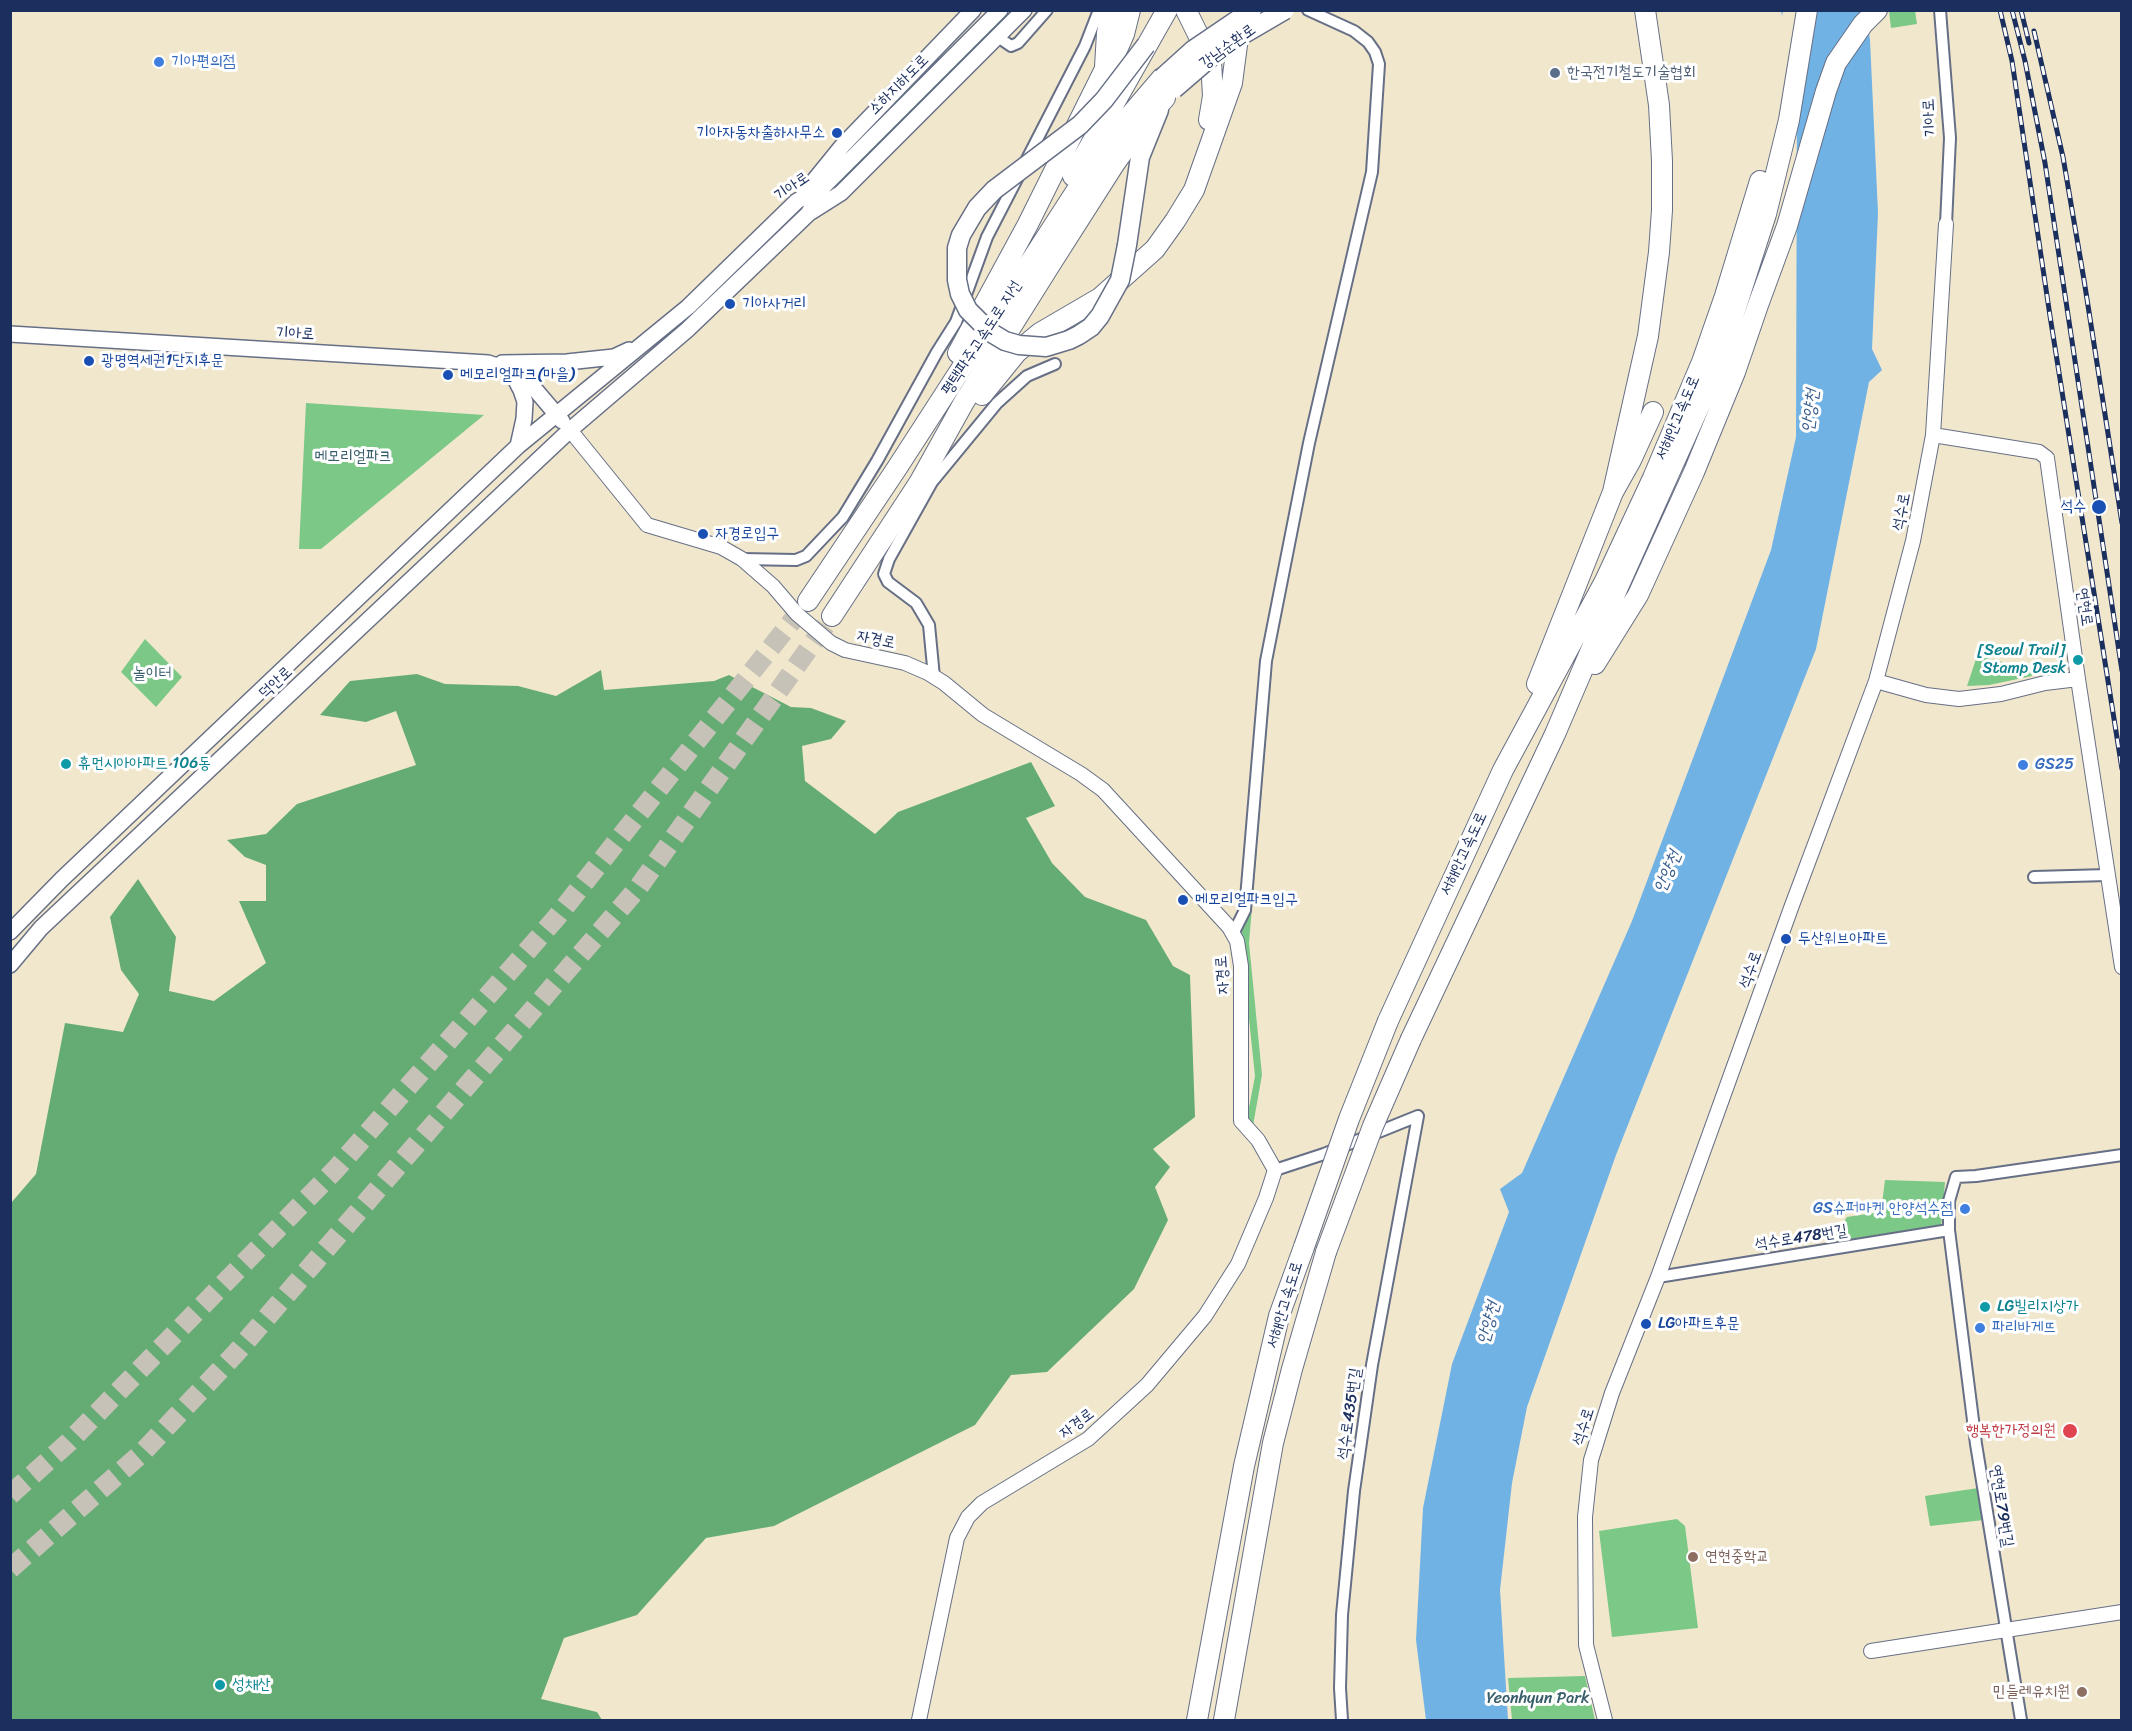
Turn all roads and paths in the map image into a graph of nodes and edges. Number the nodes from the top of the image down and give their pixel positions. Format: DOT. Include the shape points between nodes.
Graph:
graph roads {
  1 [pos="973,10"];
  2 [pos="1000,10"];
  3 [pos="1024,10"];
  4 [pos="1047,10"];
  5 [pos="1099,10"];
  6 [pos="1111,10"];
  7 [pos="1130,10"];
  8 [pos="1167,10"];
  9 [pos="1186,10"];
  10 [pos="1241,10"];
  11 [pos="1252,10"];
  12 [pos="1285,10"];
  13 [pos="1308,10"];
  14 [pos="1645,10"];
  15 [pos="1794,10"];
  16 [pos="1807,10"];
  17 [pos="1877,10"];
  18 [pos="1940,10"];
  19 [pos="998,37"];
  20 [pos="1146,45"];
  21 [pos="1105,69"];
  22 [pos="1167,88"];
  23 [pos="824,186"];
  24 [pos="1194,190"];
  25 [pos="797,201"];
  26 [pos="808,214"];
  27 [pos="1946,224"];
  28 [pos="1034,259"];
  29 [pos="10,334"];
  30 [pos="643,344"];
  31 [pos="488,363"];
  32 [pos="1056,363"];
  33 [pos="510,369"];
  34 [pos="1653,412"];
  35 [pos="557,414"];
  36 [pos="570,430"];
  37 [pos="1933,435"];
  38 [pos="518,446"];
  39 [pos="897,468"];
  40 [pos="919,483"];
  41 [pos="1613,492"];
  42 [pos="742,559"];
  43 [pos="1611,584"];
  44 [pos="808,601"];
  45 [pos="832,616"];
  46 [pos="934,677"];
  47 [pos="2078,679"];
  48 [pos="1876,681"];
  49 [pos="1555,734"];
  50 [pos="1503,770"];
  51 [pos="2108,875"];
  52 [pos="2034,877"];
  53 [pos="10,932"];
  54 [pos="1233,934"];
  55 [pos="10,965"];
  56 [pos="2121,967"];
  57 [pos="2121,1155"];
  58 [pos="1275,1170"];
  59 [pos="1949,1230"];
  60 [pos="1658,1277"];
  61 [pos="2121,1612"];
  62 [pos="2006,1630"];
  63 [pos="1870,1651"];
  64 [pos="1230,1682"];
  65 [pos="1204,1684"];
  66 [pos="919,1720"];
  67 [pos="1192,1720"];
  68 [pos="1197,1720"];
  69 [pos="1224,1720"];
  70 [pos="1229,1720"];
  71 [pos="1342,1720"];
  72 [pos="1605,1720"];
  73 [pos="2020,1720"];
  1 -- 25 [label="main road" via="843,145"];
  2 -- 23 [label="main road, 소하지하도로"];
  3 -- 19 [label="main road"];
  4 -- 19 [label="street" via="1018,43 1011,46"];
  5 -- 42 [label="street" via="1085,46 987,237 960,325 937,352 843,517 806,556 796,560"];
  6 -- 21 [label="highway"];
  7 -- 21 [label="highway" via="1124,34"];
  8 -- 20 [label="highway"];
  9 -- 24 [label="highway" via="1211,61 1213,96"];
  10 -- 24 [label="highway" via="1232,83"];
  11 -- 22 [label="highway, 강남순환로, bridge" via="1193,50"];
  12 -- 22 [label="highway, 강남순환로, bridge" via="1225,45"];
  13 -- 54 [label="street" via="1354,31 1375,52 1379,64 1372,172 1310,442 1266,661 1245,910"];
  14 -- 41 [label="highway" via="1659,105 1662,210 1648,336"];
  15 -- 43 [label="highway, 서해안고속도로" via="1777,116 1725,296"];
  16 -- 43 [label="highway, 서해안고속도로" via="1789,120 1766,214 1716,369"];
  17 -- 49 [label="highway" via="1836,63 1787,226 1694,472 1638,595"];
  18 -- 27 [label="street, 기아로" via="1950,138"];
  19 -- 26 [label="main road" via="841,193"];
  20 -- 22 [label="highway, bridge" via="1080,125 976,208 957,248 957,280 968,310 990,332 1019,345 1046,347 1079,335 1100,316 1120,279 1140,157"];
  20 -- 28 [label="highway, bridge" via="1042,230"];
  21 -- 39 [label="highway" via="1028,224"];
  22 -- 28 [label="highway, 평택파주고속도로 지선" via="1115,135"];
  22 -- 40 [label="highway, 평택파주고속도로 지선" via="1050,265 964,402"];
  23 -- 25 [label="main road, 기아로"];
  23 -- 26 [label="main road, 기아로"];
  24 -- 40 [label="highway" via="1155,249 1131,272 1100,298 1040,333 1017,352"];
  25 -- 30 [label="main road, 기아로" via="688,307"];
  26 -- 36 [label="main road, 기아로" via="687,330"];
  27 -- 37 [label="street, 석수로"];
  28 -- 39 [label="highway, 평택파주고속도로 지선"];
  29 -- 31 [label="main road, 기아로"];
  30 -- 31 [label="main road" via="614,357"];
  30 -- 35 [label="main road, 기아로"];
  31 -- 33 [label="main road, 기아로"];
  32 -- 46 [label="street" via="1025,373 997,403 932,482 889,559 884,574 888,582 916,603 929,625"];
  33 -- 35 [label="main road, 기아로" via="522,374"];
  33 -- 38 [label="main road" via="525,402"];
  34 -- 41 [label="highway"];
  35 -- 36 [label="main road, 기아로"];
  35 -- 38 [label="main road, 덕안로"];
  36 -- 42 [label="street, 자경로" via="647,525 721,547"];
  36 -- 55 [label="main road, 덕안로" via="41,928"];
  37 -- 47 [label="street, 연현로" via="2039,452 2047,458"];
  37 -- 48 [label="street, 석수로" via="1913,542"];
  38 -- 53 [label="main road, 덕안로" via="70,870"];
  39 -- 44 [label="highway, 평택파주고속도로 지선"];
  40 -- 45 [label="highway, 평택파주고속도로 지선"];
  41 -- 50 [label="highway"];
  42 -- 46 [label="street, 자경로" via="831,643 845,650 905,663"];
  43 -- 49 [label="highway, 서해안고속도로"];
  43 -- 50 [label="highway, 서해안고속도로"];
  46 -- 54 [label="street, 자경로" via="983,715 1103,790"];
  47 -- 48 [label="street" via="1959,699 1926,695"];
  47 -- 51 [label="street, 연현로"];
  48 -- 60 [label="street, 석수로"];
  49 -- 64 [label="highway, 서해안고속도로, bridge" via="1372,1125 1326,1252 1273,1443"];
  50 -- 65 [label="highway, 서해안고속도로, bridge" via="1388,1021 1279,1316 1244,1466"];
  51 -- 52 [label="street"];
  51 -- 56 [label="street, 연현로"];
  54 -- 58 [label="street, 자경로" via="1241,966 1242,1121"];
  57 -- 59 [label="street, 연현로79번길" via="1956,1177 1949,1201"];
  58 -- 66 [label="street, 자경로" via="1238,1264 1205,1316 1148,1384 1088,1439 982,1503 968,1516 957,1538"];
  58 -- 71 [label="street, 석수로435번길" via="1418,1116 1372,1365 1354,1491 1342,1615"];
  59 -- 60 [label="street, 석수로478번길"];
  59 -- 62 [label="street, 연현로79번길" via="1976,1444"];
  60 -- 72 [label="street, 석수로" via="1612,1393 1591,1460 1586,1516 1586,1645"];
  61 -- 62 [label="street"];
  62 -- 63 [label="street"];
  62 -- 73 [label="street, 연현로79번길"];
  64 -- 69 [label="highway, 서해안고속도로"];
  64 -- 70 [label="highway"];
  65 -- 67 [label="highway"];
  65 -- 68 [label="highway, 서해안고속도로"];
}
